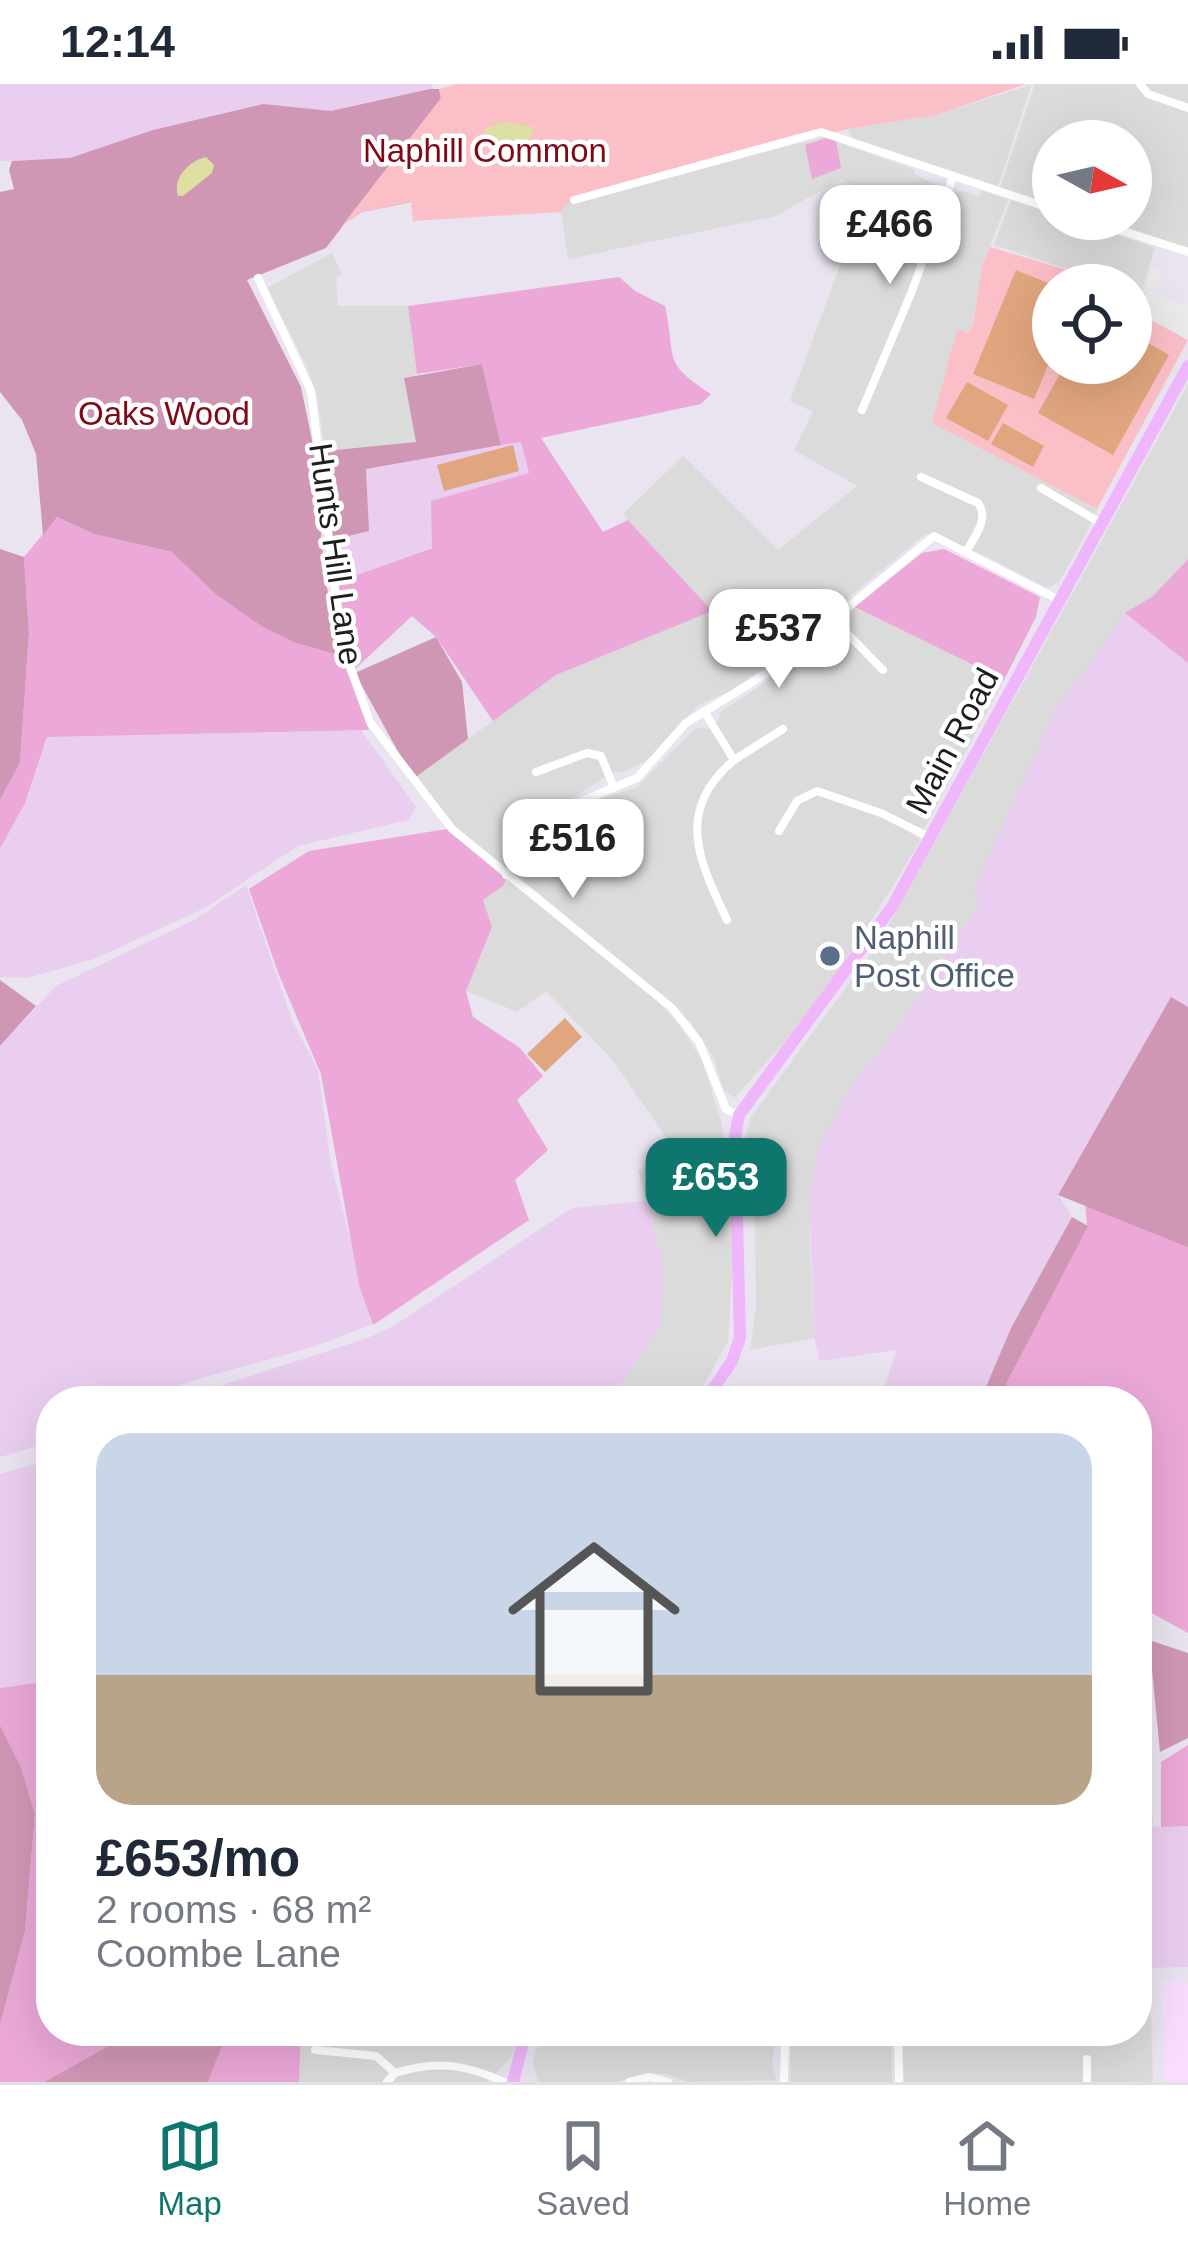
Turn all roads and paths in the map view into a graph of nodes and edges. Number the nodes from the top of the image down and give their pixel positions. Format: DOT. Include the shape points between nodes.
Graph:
graph roads {
  1 [pos="1140,84"];
  2 [pos="1188,108"];
  3 [pos="953,177"];
  4 [pos="574,200"];
  5 [pos="1032,202"];
  6 [pos="1150,240"];
  7 [pos="1188,252"];
  8 [pos="258,278"];
  9 [pos="1188,366"];
  10 [pos="862,410"];
  11 [pos="921,477"];
  12 [pos="1041,488"];
  13 [pos="1101,523"];
  14 [pos="966,552"];
  15 [pos="1059,600"];
  16 [pos="834,620"];
  17 [pos="883,670"];
  18 [pos="704,711"];
  19 [pos="783,729"];
  20 [pos="734,760"];
  21 [pos="536,772"];
  22 [pos="614,788"];
  23 [pos="779,831"];
  24 [pos="930,838"];
  25 [pos="506,874"];
  26 [pos="727,920"];
  27 [pos="738,1120"];
  28 [pos="715,1386"];
  29 [pos="521,2046"];
  30 [pos="784,2046"];
  31 [pos="898,2046"];
  32 [pos="315,2050"];
  33 [pos="1087,2060"];
  34 [pos="395,2073"];
  35 [pos="387,2082"];
  36 [pos="508,2082"];
  37 [pos="629,2082"];
  38 [pos="668,2082"];
  39 [pos="784,2082"];
  40 [pos="899,2082"];
  41 [pos="1087,2082"];
  1 -- 2 [label="street"];
  3 -- 4 [label="street" via="821,132"];
  3 -- 5 [label="street"];
  3 -- 10 [label="street"];
  6 -- 7 [label="street"];
  8 -- 25 [label="street, Hunts Hill Lane" via="311,391 337,604 370,722 452,829"];
  9 -- 13 [label="street, Main Road"];
  11 -- 14 [label="street" via="983,509"];
  12 -- 13 [label="street"];
  13 -- 15 [label="street, Main Road"];
  14 -- 15 [label="street"];
  14 -- 16 [label="street" via="934,536"];
  15 -- 24 [label="street, Main Road"];
  16 -- 17 [label="street"];
  16 -- 18 [label="street"];
  18 -- 20 [label="street"];
  18 -- 22 [label="street" via="637,778"];
  19 -- 20 [label="street"];
  20 -- 26 [label="street" via="710,780 698,805 701,867"];
  21 -- 22 [label="street" via="587,752 601,756"];
  22 -- 25 [label="street" via="570,806"];
  23 -- 24 [label="street" via="805,794 817,791"];
  24 -- 27 [label="street, Main Road" via="869,940"];
  25 -- 27 [label="street, Hunts Hill Lane" via="672,1008"];
  27 -- 28 [label="street" via="740,1338"];
  29 -- 36 [label="street"];
  30 -- 39 [label="street"];
  31 -- 40 [label="street"];
  32 -- 34 [label="street" via="376,2056"];
  33 -- 41 [label="street"];
  34 -- 35 [label="street"];
  34 -- 36 [label="street" via="451,2064"];
  37 -- 38 [label="street"];
}
